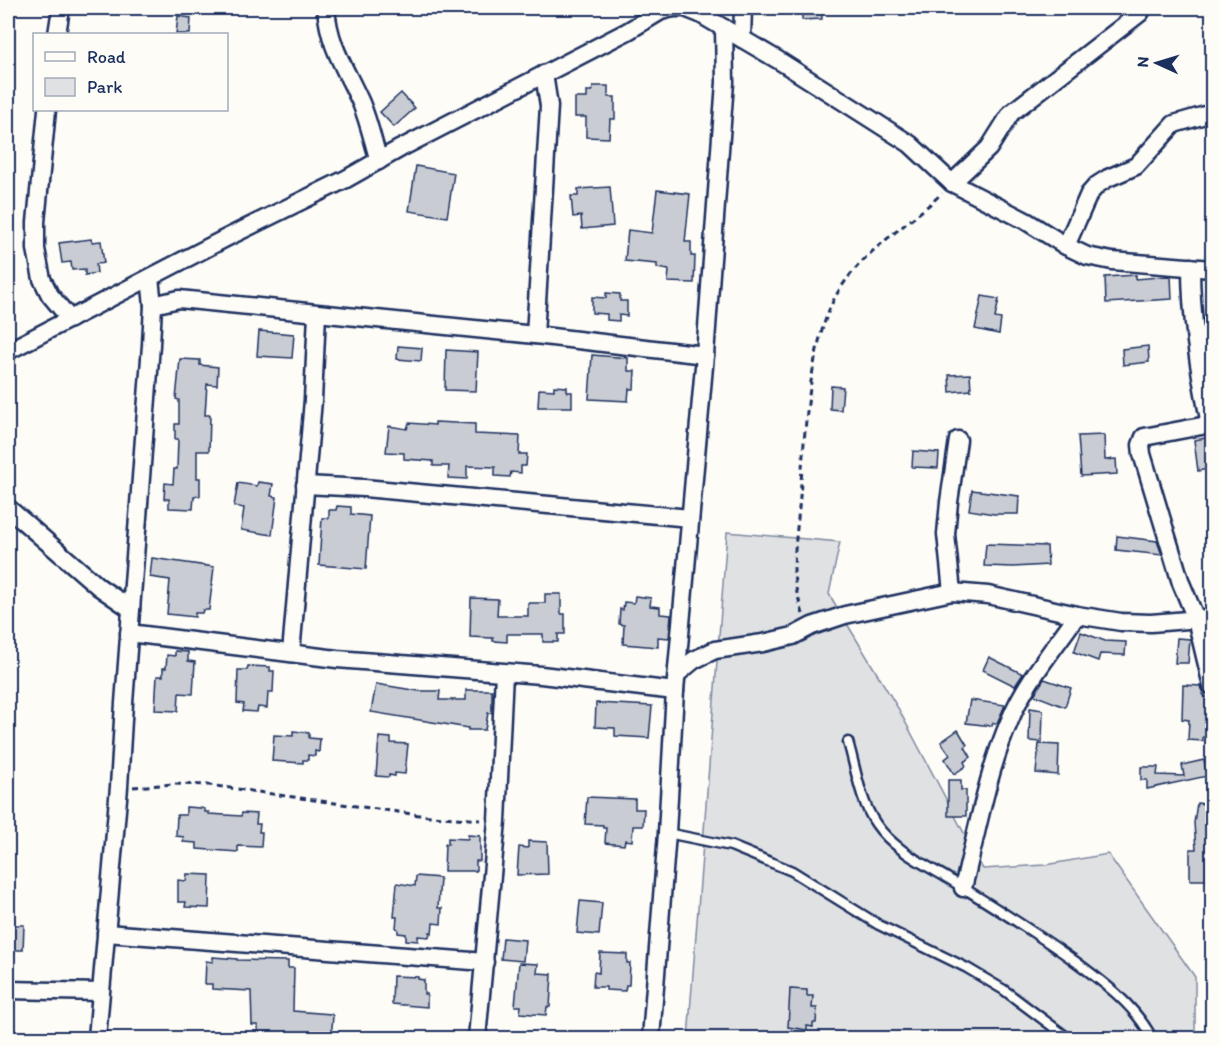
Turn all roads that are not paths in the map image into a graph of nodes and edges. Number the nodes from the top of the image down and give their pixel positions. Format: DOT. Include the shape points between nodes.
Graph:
graph roads {
  1 [pos="62,8"];
  2 [pos="326,8"];
  3 [pos="638,8"];
  4 [pos="674,8"];
  5 [pos="743,8"];
  6 [pos="1143,8"];
  7 [pos="653,17"];
  8 [pos="724,28"];
  9 [pos="57,33"];
  10 [pos="742,39"];
  11 [pos="544,74"];
  12 [pos="47,111"];
  13 [pos="1212,113"];
  14 [pos="379,162"];
  15 [pos="952,183"];
  16 [pos="1066,246"];
  17 [pos="1191,267"];
  18 [pos="1212,269"];
  19 [pos="150,278"];
  20 [pos="153,305"];
  21 [pos="317,314"];
  22 [pos="70,319"];
  23 [pos="535,335"];
  24 [pos="8,351"];
  25 [pos="705,355"];
  26 [pos="1211,424"];
  27 [pos="958,440"];
  28 [pos="305,485"];
  29 [pos="8,508"];
  30 [pos="690,518"];
  31 [pos="952,592"];
  32 [pos="131,609"];
  33 [pos="1077,615"];
  34 [pos="1204,619"];
  35 [pos="129,633"];
  36 [pos="291,653"];
  37 [pos="504,673"];
  38 [pos="676,683"];
  39 [pos="1212,686"];
  40 [pos="848,742"];
  41 [pos="667,833"];
  42 [pos="963,888"];
  43 [pos="106,933"];
  44 [pos="485,962"];
  45 [pos="8,990"];
  46 [pos="100,992"];
  47 [pos="97,1038"];
  48 [pos="477,1038"];
  49 [pos="651,1038"];
  50 [pos="1068,1038"];
  51 [pos="1152,1038"];
  1 -- 9 [label="street"];
  2 -- 14 [label="street" via="332,41 361,104"];
  3 -- 7 [label="street"];
  4 -- 7 [label="street"];
  4 -- 8 [label="street" via="685,8"];
  5 -- 10 [label="street"];
  6 -- 15 [label="street" via="1011,113 989,148"];
  7 -- 11 [label="street"];
  8 -- 10 [label="street"];
  8 -- 25 [label="street" via="725,82"];
  10 -- 15 [label="street" via="910,144"];
  11 -- 14 [label="street"];
  11 -- 23 [label="street" via="549,106"];
  12 -- 22 [label="street" via="36,249 42,279"];
  13 -- 16 [label="street" via="1174,124 1136,166 1097,185 1089,194"];
  14 -- 19 [label="street"];
  15 -- 16 [label="street"];
  16 -- 17 [label="street" via="1112,261"];
  17 -- 18 [label="street"];
  17 -- 26 [label="street" via="1194,337"];
  19 -- 20 [label="street"];
  19 -- 22 [label="street"];
  20 -- 21 [label="street" via="179,299"];
  20 -- 32 [label="street"];
  21 -- 23 [label="street"];
  21 -- 28 [label="street"];
  22 -- 24 [label="street"];
  23 -- 25 [label="street"];
  25 -- 30 [label="street"];
  26 -- 34 [label="street" via="1144,437 1141,445 1181,583"];
  27 -- 31 [label="street" via="946,534"];
  28 -- 30 [label="street"];
  28 -- 36 [label="street"];
  29 -- 32 [label="street" via="99,587"];
  30 -- 38 [label="street"];
  31 -- 33 [label="street" via="988,595"];
  31 -- 38 [label="street" via="871,608 793,636 706,653"];
  32 -- 35 [label="street"];
  33 -- 34 [label="street" via="1151,623"];
  33 -- 42 [label="street" via="1024,692 1011,718 997,754"];
  34 -- 39 [label="street"];
  35 -- 36 [label="street"];
  35 -- 43 [label="street"];
  36 -- 37 [label="street"];
  37 -- 38 [label="street"];
  37 -- 44 [label="street"];
  38 -- 41 [label="street"];
  40 -- 42 [label="lane" via="866,805 876,825 892,842"];
  41 -- 49 [label="street"];
  41 -- 50 [label="lane" via="731,846 792,871 879,925 1004,990"];
  42 -- 51 [label="lane" via="1021,923 1100,980 1143,1021"];
  43 -- 44 [label="street"];
  43 -- 46 [label="street"];
  44 -- 48 [label="street"];
  45 -- 46 [label="street"];
  46 -- 47 [label="street"];
}
